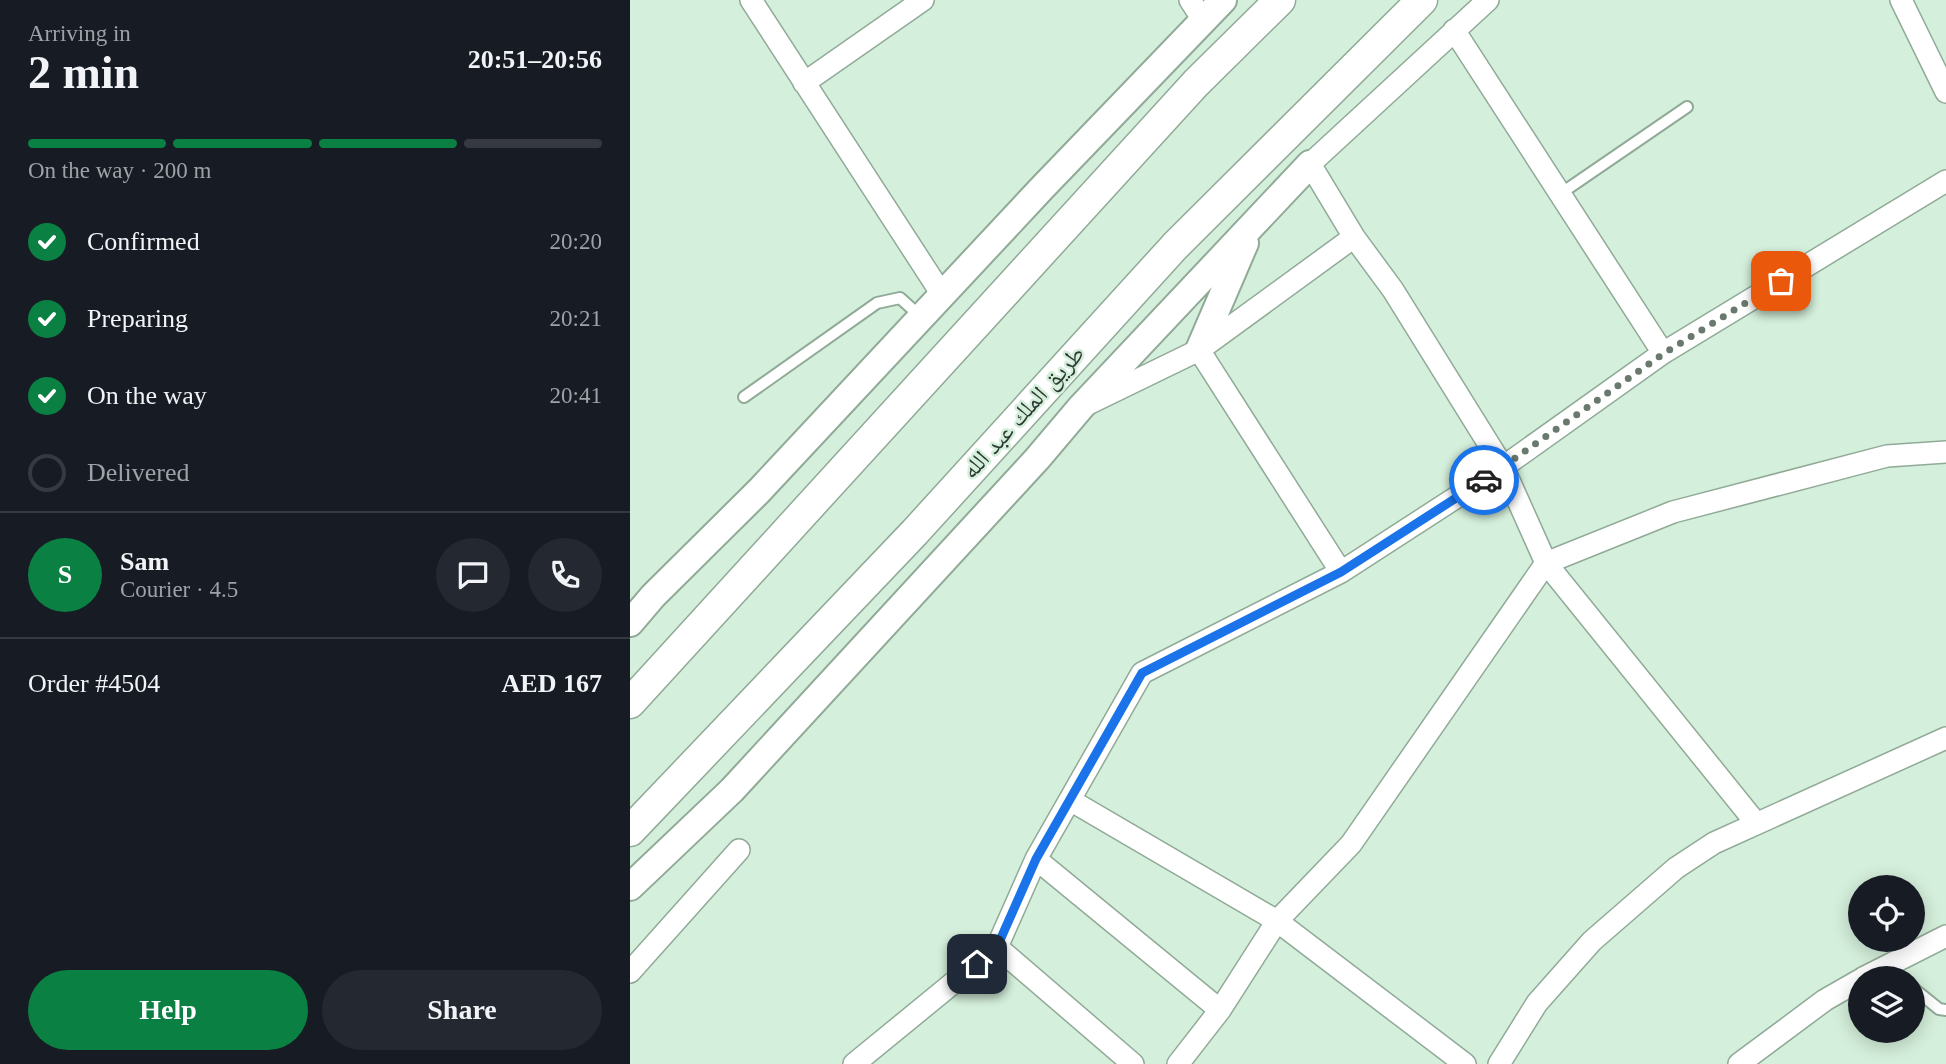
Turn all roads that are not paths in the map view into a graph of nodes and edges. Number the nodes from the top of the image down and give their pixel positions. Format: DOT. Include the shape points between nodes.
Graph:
graph roads {
  1 [pos="751,0"];
  2 [pos="923,0"];
  3 [pos="1223,0"];
  4 [pos="1280,0"];
  5 [pos="1422,0"];
  6 [pos="1488,0"];
  7 [pos="1901,0"];
  8 [pos="1196,10"];
  9 [pos="1454,30"];
  10 [pos="804,83"];
  11 [pos="1946,92"];
  12 [pos="1687,107"];
  13 [pos="1310,164"];
  14 [pos="1946,181"];
  15 [pos="1560,194"];
  16 [pos="1253,225"];
  17 [pos="1354,237"];
  18 [pos="943,296"];
  19 [pos="922,318"];
  20 [pos="1199,350"];
  21 [pos="1663,354"];
  22 [pos="744,397"];
  23 [pos="1082,407"];
  24 [pos="1946,452"];
  25 [pos="1503,467"];
  26 [pos="1546,563"];
  27 [pos="1341,572"];
  28 [pos="630,623"];
  29 [pos="630,703"];
  30 [pos="1946,738"];
  31 [pos="1070,800"];
  32 [pos="1756,823"];
  33 [pos="630,831"];
  34 [pos="739,850"];
  35 [pos="1036,859"];
  36 [pos="630,887"];
  37 [pos="1278,922"];
  38 [pos="1946,936"];
  39 [pos="997,947"];
  40 [pos="1902,966"];
  41 [pos="630,972"];
  42 [pos="1848,987"];
  43 [pos="1925,998"];
  44 [pos="1220,1010"];
  45 [pos="1946,1010"];
  46 [pos="854,1064"];
  47 [pos="1133,1064"];
  48 [pos="1178,1064"];
  49 [pos="1465,1064"];
  50 [pos="1499,1064"];
  51 [pos="1739,1064"];
  1 -- 10 [label="street"];
  2 -- 10 [label="street"];
  3 -- 8 [label="street"];
  4 -- 29 [label="main road" via="1196,83"];
  5 -- 33 [label="main road, طريق الملك عبد الله" via="1175,246 915,532"];
  6 -- 9 [label="street"];
  7 -- 11 [label="street"];
  8 -- 18 [label="street"];
  9 -- 13 [label="street"];
  9 -- 15 [label="street"];
  10 -- 18 [label="street"];
  12 -- 15 [label="lane"];
  13 -- 16 [label="street"];
  13 -- 17 [label="street"];
  14 -- 21 [label="street"];
  15 -- 21 [label="street"];
  16 -- 20 [label="street"];
  16 -- 23 [label="street"];
  17 -- 20 [label="street"];
  17 -- 25 [label="street" via="1393,290"];
  18 -- 19 [label="street"];
  19 -- 22 [label="lane" via="900,298 877,303"];
  19 -- 28 [label="street"];
  20 -- 23 [label="street"];
  20 -- 27 [label="street"];
  21 -- 25 [label="street"];
  23 -- 36 [label="street" via="732,790"];
  24 -- 26 [label="street" via="1887,456 1672,512"];
  25 -- 26 [label="street"];
  25 -- 27 [label="street"];
  26 -- 32 [label="street"];
  26 -- 37 [label="street" via="1351,844"];
  27 -- 31 [label="street" via="1142,673"];
  30 -- 32 [label="street"];
  31 -- 35 [label="street"];
  31 -- 37 [label="street"];
  32 -- 50 [label="street" via="1714,842 1676,868 1592,941 1537,1003"];
  34 -- 41 [label="street"];
  35 -- 39 [label="street"];
  35 -- 44 [label="street"];
  37 -- 44 [label="street"];
  37 -- 49 [label="street"];
  38 -- 40 [label="street"];
  39 -- 46 [label="street"];
  39 -- 47 [label="street"];
  42 -- 51 [label="street"];
  43 -- 45 [label="lane"];
  44 -- 48 [label="street"];
}
